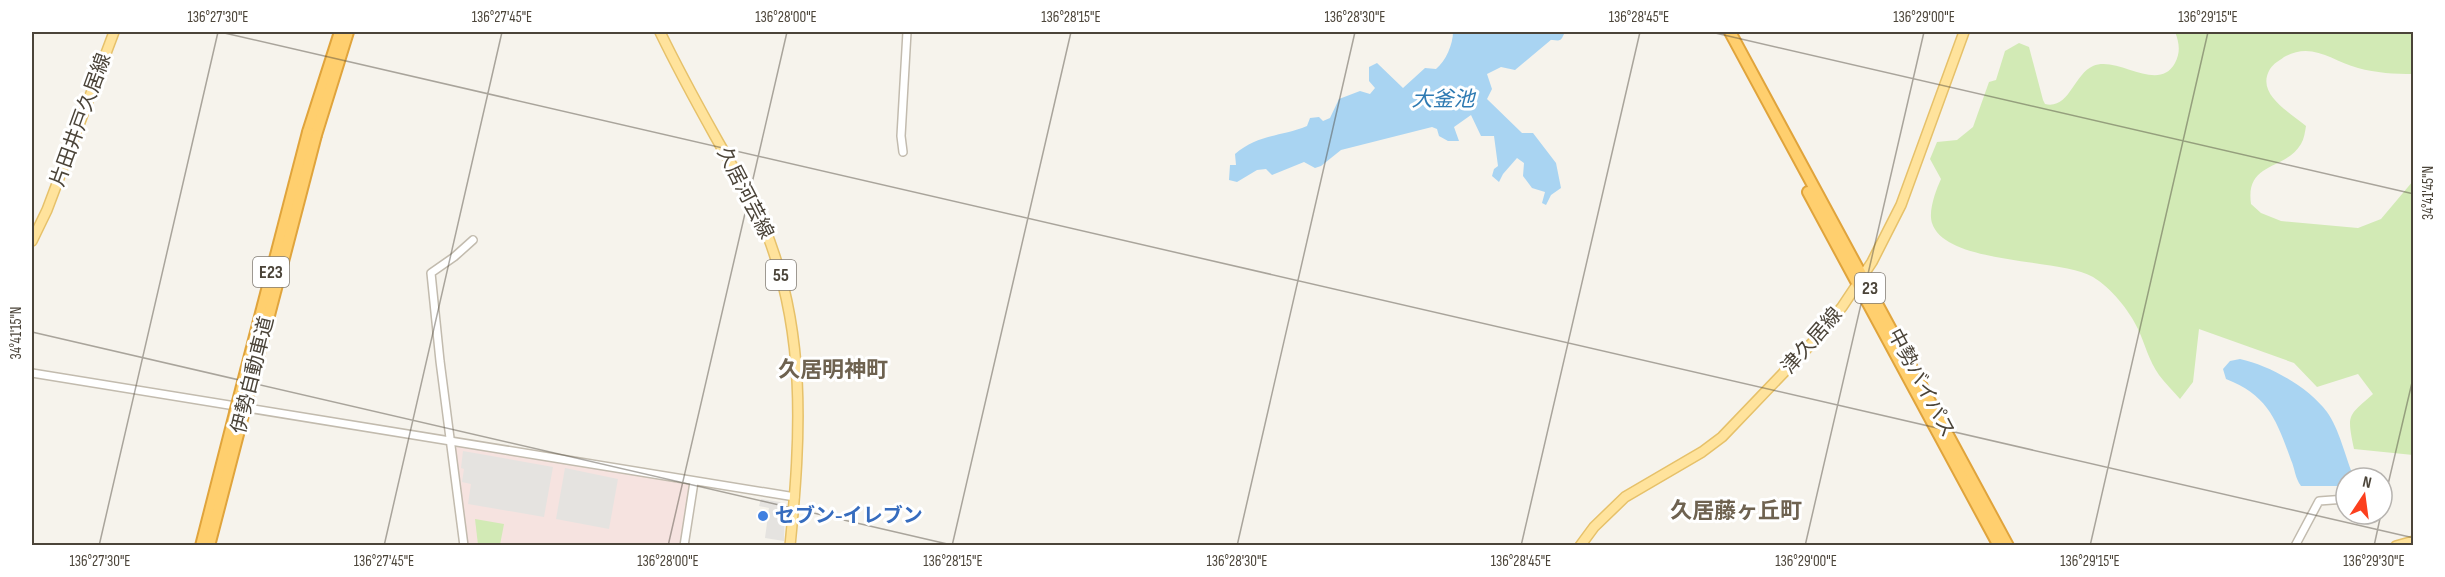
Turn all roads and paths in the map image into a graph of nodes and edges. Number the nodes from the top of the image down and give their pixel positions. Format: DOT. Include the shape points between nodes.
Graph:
graph roads {
  1 [pos="114,32"];
  2 [pos="340,32"];
  3 [pos="348,32"];
  4 [pos="660,32"];
  5 [pos="907,32"];
  6 [pos="1728,32"];
  7 [pos="1964,32"];
  8 [pos="338,49"];
  9 [pos="903,152"];
  10 [pos="472,240"];
  11 [pos="32,241"];
  12 [pos="1861,280"];
  13 [pos="32,373"];
  14 [pos="452,443"];
  15 [pos="694,482"];
  16 [pos="795,497"];
  17 [pos="2334,500"];
  18 [pos="215,509"];
  19 [pos="2414,542"];
  20 [pos="199,546"];
  21 [pos="211,546"];
  22 [pos="464,546"];
  23 [pos="684,546"];
  24 [pos="790,546"];
  25 [pos="1580,546"];
  26 [pos="1999,546"];
  27 [pos="2008,546"];
  28 [pos="2295,546"];
  29 [pos="2396,546"];
  1 -- 11 [label="main road, 片田井戸久居線"];
  2 -- 8 [label="highway, 伊勢自動車道"];
  3 -- 8 [label="highway, 伊勢自動車道"];
  4 -- 16 [label="main road, 久居河芸線 / 55" via="753,202 784,286 797,364"];
  5 -- 9 [label="street"];
  6 -- 12 [label="highway, 中勢バイパス / 23"];
  7 -- 12 [label="main road, 津久居線" via="1901,205"];
  8 -- 18 [label="highway, 伊勢自動車道 / E23, bridge" via="312,133"];
  10 -- 14 [label="street" via="431,273"];
  12 -- 25 [label="main road, 津久居線" via="1813,342 1722,437 1625,497"];
  12 -- 26 [label="highway, 中勢バイパス / 23"];
  12 -- 27 [label="highway, 中勢バイパス / 23"];
  13 -- 14 [label="street"];
  14 -- 15 [label="street"];
  14 -- 22 [label="street"];
  15 -- 16 [label="street"];
  15 -- 23 [label="street"];
  16 -- 24 [label="main road, 久居河芸線 / 55"];
  17 -- 28 [label="street" via="2319,501"];
  18 -- 20 [label="highway" via="204,520"];
  18 -- 21 [label="highway, 伊勢自動車道 / E23"];
  19 -- 29 [label="main road"];
}
